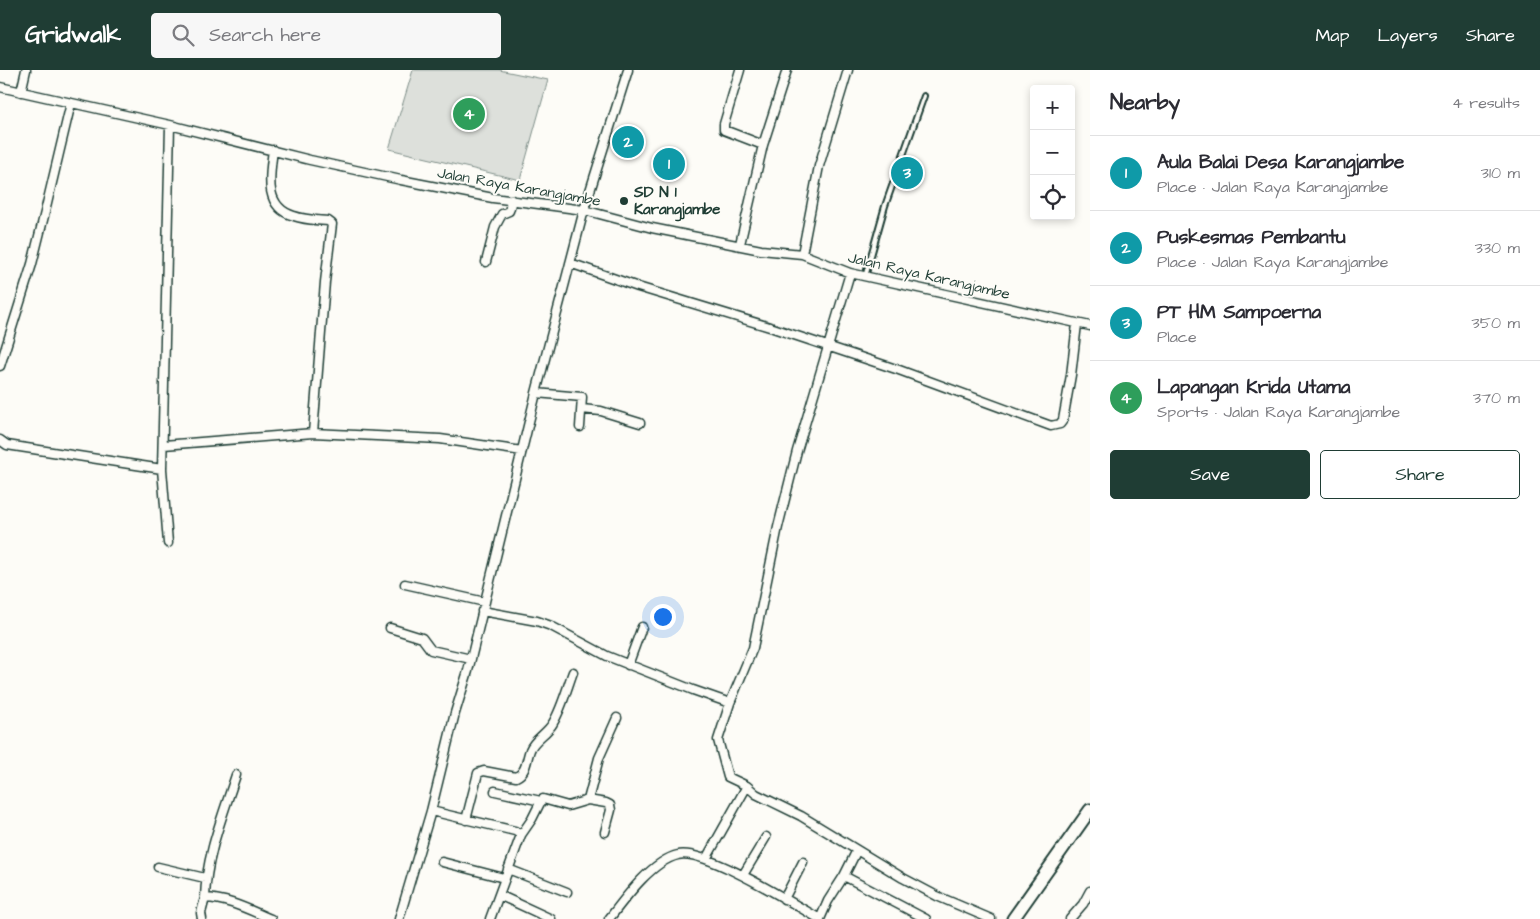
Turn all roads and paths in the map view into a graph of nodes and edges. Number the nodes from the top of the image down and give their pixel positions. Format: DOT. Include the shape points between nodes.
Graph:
graph roads {
  1 [pos="26,70"];
  2 [pos="628,70"];
  3 [pos="740,70"];
  4 [pos="787,70"];
  5 [pos="848,70"];
  6 [pos="0,87"];
  7 [pos="21,92"];
  8 [pos="924,96"];
  9 [pos="71,102"];
  10 [pos="170,125"];
  11 [pos="762,145"];
  12 [pos="273,150"];
  13 [pos="512,200"];
  14 [pos="584,210"];
  15 [pos="740,244"];
  16 [pos="802,254"];
  17 [pos="486,262"];
  18 [pos="570,263"];
  19 [pos="850,273"];
  20 [pos="865,277"];
  21 [pos="1078,324"];
  22 [pos="1090,326"];
  23 [pos="828,347"];
  24 [pos="0,366"];
  25 [pos="536,393"];
  26 [pos="582,408"];
  27 [pos="640,423"];
  28 [pos="580,427"];
  29 [pos="312,433"];
  30 [pos="0,440"];
  31 [pos="164,445"];
  32 [pos="522,451"];
  33 [pos="162,469"];
  34 [pos="168,543"];
  35 [pos="405,584"];
  36 [pos="485,602"];
  37 [pos="482,611"];
  38 [pos="642,627"];
  39 [pos="390,628"];
  40 [pos="470,659"];
  41 [pos="628,665"];
  42 [pos="573,672"];
  43 [pos="730,702"];
  44 [pos="617,718"];
  45 [pos="236,775"];
  46 [pos="747,786"];
  47 [pos="495,791"];
  48 [pos="588,800"];
  49 [pos="540,801"];
  50 [pos="1090,810"];
  51 [pos="431,811"];
  52 [pos="466,820"];
  53 [pos="605,832"];
  54 [pos="520,835"];
  55 [pos="766,837"];
  56 [pos="857,850"];
  57 [pos="706,859"];
  58 [pos="442,862"];
  59 [pos="803,862"];
  60 [pos="158,867"];
  61 [pos="508,869"];
  62 [pos="743,875"];
  63 [pos="844,876"];
  64 [pos="205,878"];
  65 [pos="504,878"];
  66 [pos="1090,891"];
  67 [pos="567,892"];
  68 [pos="499,895"];
  69 [pos="205,898"];
  70 [pos="784,899"];
  71 [pos="1086,906"];
  72 [pos="202,919"];
  73 [pos="271,919"];
  74 [pos="399,919"];
  75 [pos="490,919"];
  76 [pos="551,919"];
  77 [pos="609,919"];
  78 [pos="820,919"];
  79 [pos="926,919"];
  80 [pos="992,919"];
  81 [pos="1013,919"];
  82 [pos="1070,919"];
  1 -- 7 [label="street"];
  2 -- 14 [label="street"];
  3 -- 11 [label="street" via="724,130"];
  4 -- 11 [label="street"];
  5 -- 16 [label="street" via="818,166"];
  6 -- 7 [label="street, Jalan Raya Karangjambe"];
  7 -- 9 [label="street, Jalan Raya Karangjambe"];
  8 -- 20 [label="lane" via="885,206"];
  9 -- 10 [label="street, Jalan Raya Karangjambe"];
  9 -- 24 [label="street" via="46,212"];
  10 -- 12 [label="street, Jalan Raya Karangjambe"];
  10 -- 31 [label="street"];
  11 -- 15 [label="street"];
  12 -- 13 [label="street, Jalan Raya Karangjambe" via="401,180"];
  12 -- 29 [label="street" via="270,189 281,210 293,216 332,224"];
  13 -- 14 [label="street, Jalan Raya Karangjambe"];
  13 -- 17 [label="street" via="509,211 502,214 495,227"];
  14 -- 15 [label="street, Jalan Raya Karangjambe" via="652,228"];
  14 -- 18 [label="street"];
  15 -- 16 [label="street, Jalan Raya Karangjambe"];
  16 -- 19 [label="street, Jalan Raya Karangjambe"];
  18 -- 23 [label="street"];
  18 -- 25 [label="street"];
  19 -- 20 [label="street, Jalan Raya Karangjambe"];
  19 -- 23 [label="street"];
  20 -- 21 [label="street, Jalan Raya Karangjambe"];
  21 -- 22 [label="street, Jalan Raya Karangjambe"];
  21 -- 23 [label="street" via="1063,420 1055,426"];
  23 -- 43 [label="street" via="778,527 753,648"];
  25 -- 26 [label="street" via="582,398"];
  25 -- 32 [label="street"];
  26 -- 27 [label="street"];
  26 -- 28 [label="street"];
  29 -- 31 [label="street"];
  29 -- 32 [label="street" via="440,439"];
  30 -- 33 [label="street" via="7,445"];
  31 -- 33 [label="street"];
  32 -- 36 [label="street"];
  33 -- 34 [label="street"];
  35 -- 36 [label="street"];
  36 -- 37 [label="street"];
  37 -- 40 [label="street"];
  37 -- 41 [label="street" via="551,626"];
  38 -- 41 [label="street"];
  39 -- 40 [label="street" via="422,638 431,650"];
  40 -- 51 [label="street"];
  41 -- 43 [label="street"];
  42 -- 52 [label="street" via="554,722 530,749 524,771 516,777 484,771 478,773"];
  43 -- 46 [label="street" via="718,740 728,776"];
  44 -- 48 [label="street" via="599,758"];
  45 -- 64 [label="street"];
  46 -- 56 [label="street"];
  46 -- 57 [label="street"];
  47 -- 49 [label="street"];
  48 -- 49 [label="street" via="568,806 548,799"];
  48 -- 53 [label="street" via="610,805"];
  49 -- 54 [label="street"];
  50 -- 81 [label="main road"];
  51 -- 52 [label="street"];
  51 -- 74 [label="street"];
  52 -- 54 [label="street" via="515,831"];
  54 -- 61 [label="street"];
  55 -- 62 [label="street"];
  56 -- 63 [label="street"];
  56 -- 80 [label="street" via="937,896"];
  57 -- 62 [label="street"];
  57 -- 77 [label="street" via="680,854 672,857 647,873"];
  58 -- 65 [label="street"];
  59 -- 70 [label="street"];
  60 -- 64 [label="street"];
  61 -- 65 [label="street"];
  61 -- 67 [label="street"];
  62 -- 70 [label="street"];
  63 -- 78 [label="street"];
  63 -- 79 [label="street"];
  64 -- 69 [label="street"];
  65 -- 68 [label="street"];
  66 -- 71 [label="street"];
  68 -- 75 [label="street"];
  68 -- 76 [label="street"];
  69 -- 72 [label="street"];
  69 -- 73 [label="street" via="233,903"];
  70 -- 78 [label="street"];
  71 -- 82 [label="street"];
}
